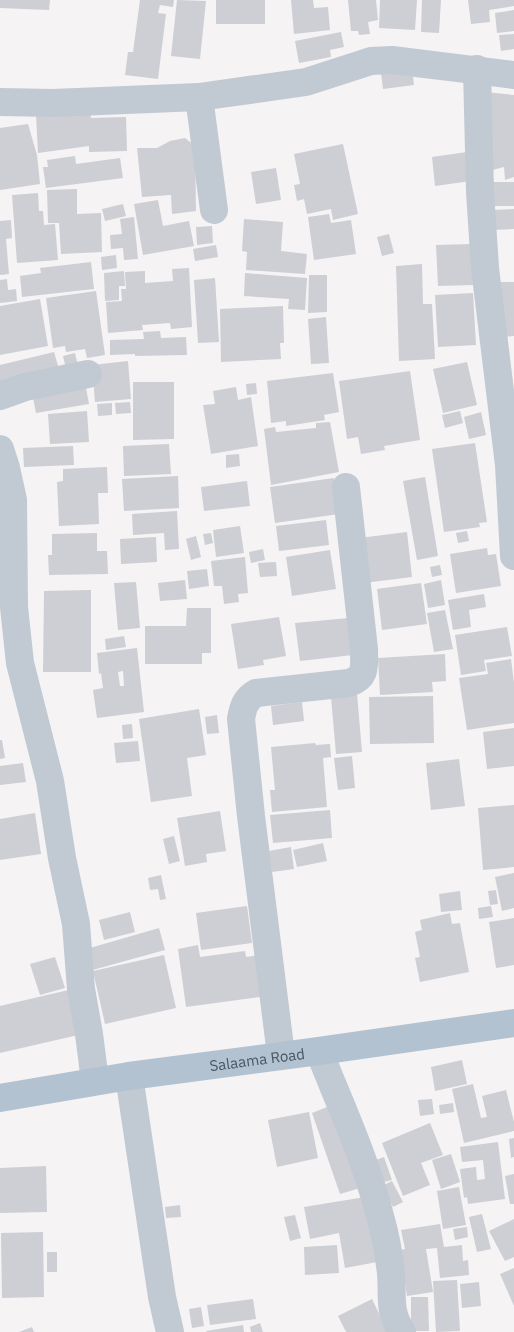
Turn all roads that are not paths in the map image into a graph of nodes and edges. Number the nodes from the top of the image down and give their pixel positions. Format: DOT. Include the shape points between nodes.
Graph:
graph roads {
  1 [pos="477,69"];
  2 [pos="514,75"];
  3 [pos="199,97"];
  4 [pos="0,102"];
  5 [pos="214,210"];
  6 [pos="88,374"];
  7 [pos="0,396"];
  8 [pos="0,449"];
  9 [pos="346,487"];
  10 [pos="514,556"];
  11 [pos="514,1023"];
  12 [pos="319,1051"];
  13 [pos="281,1055"];
  14 [pos="130,1076"];
  15 [pos="95,1081"];
  16 [pos="0,1098"];
  17 [pos="170,1332"];
  18 [pos="402,1332"];
  1 -- 2 [label="street"];
  1 -- 3 [label="street" via="392,60 370,61 306,82"];
  1 -- 10 [label="street" via="485,268 509,464"];
  3 -- 4 [label="street"];
  3 -- 5 [label="street"];
  6 -- 7 [label="street" via="25,386"];
  8 -- 15 [label="street" via="13,500 14,607 20,663 44,752 76,924 81,989"];
  9 -- 13 [label="street" via="364,671 357,681 349,683 256,693 247,701 241,719"];
  11 -- 12 [label="main road, Salaama Road"];
  12 -- 13 [label="main road, Salaama Road"];
  12 -- 18 [label="street" via="363,1158 379,1212 391,1274 392,1310"];
  13 -- 14 [label="main road, Salaama Road"];
  14 -- 15 [label="main road, Salaama Road"];
  14 -- 17 [label="street" via="162,1297"];
  15 -- 16 [label="main road, Salaama Road"];
}
